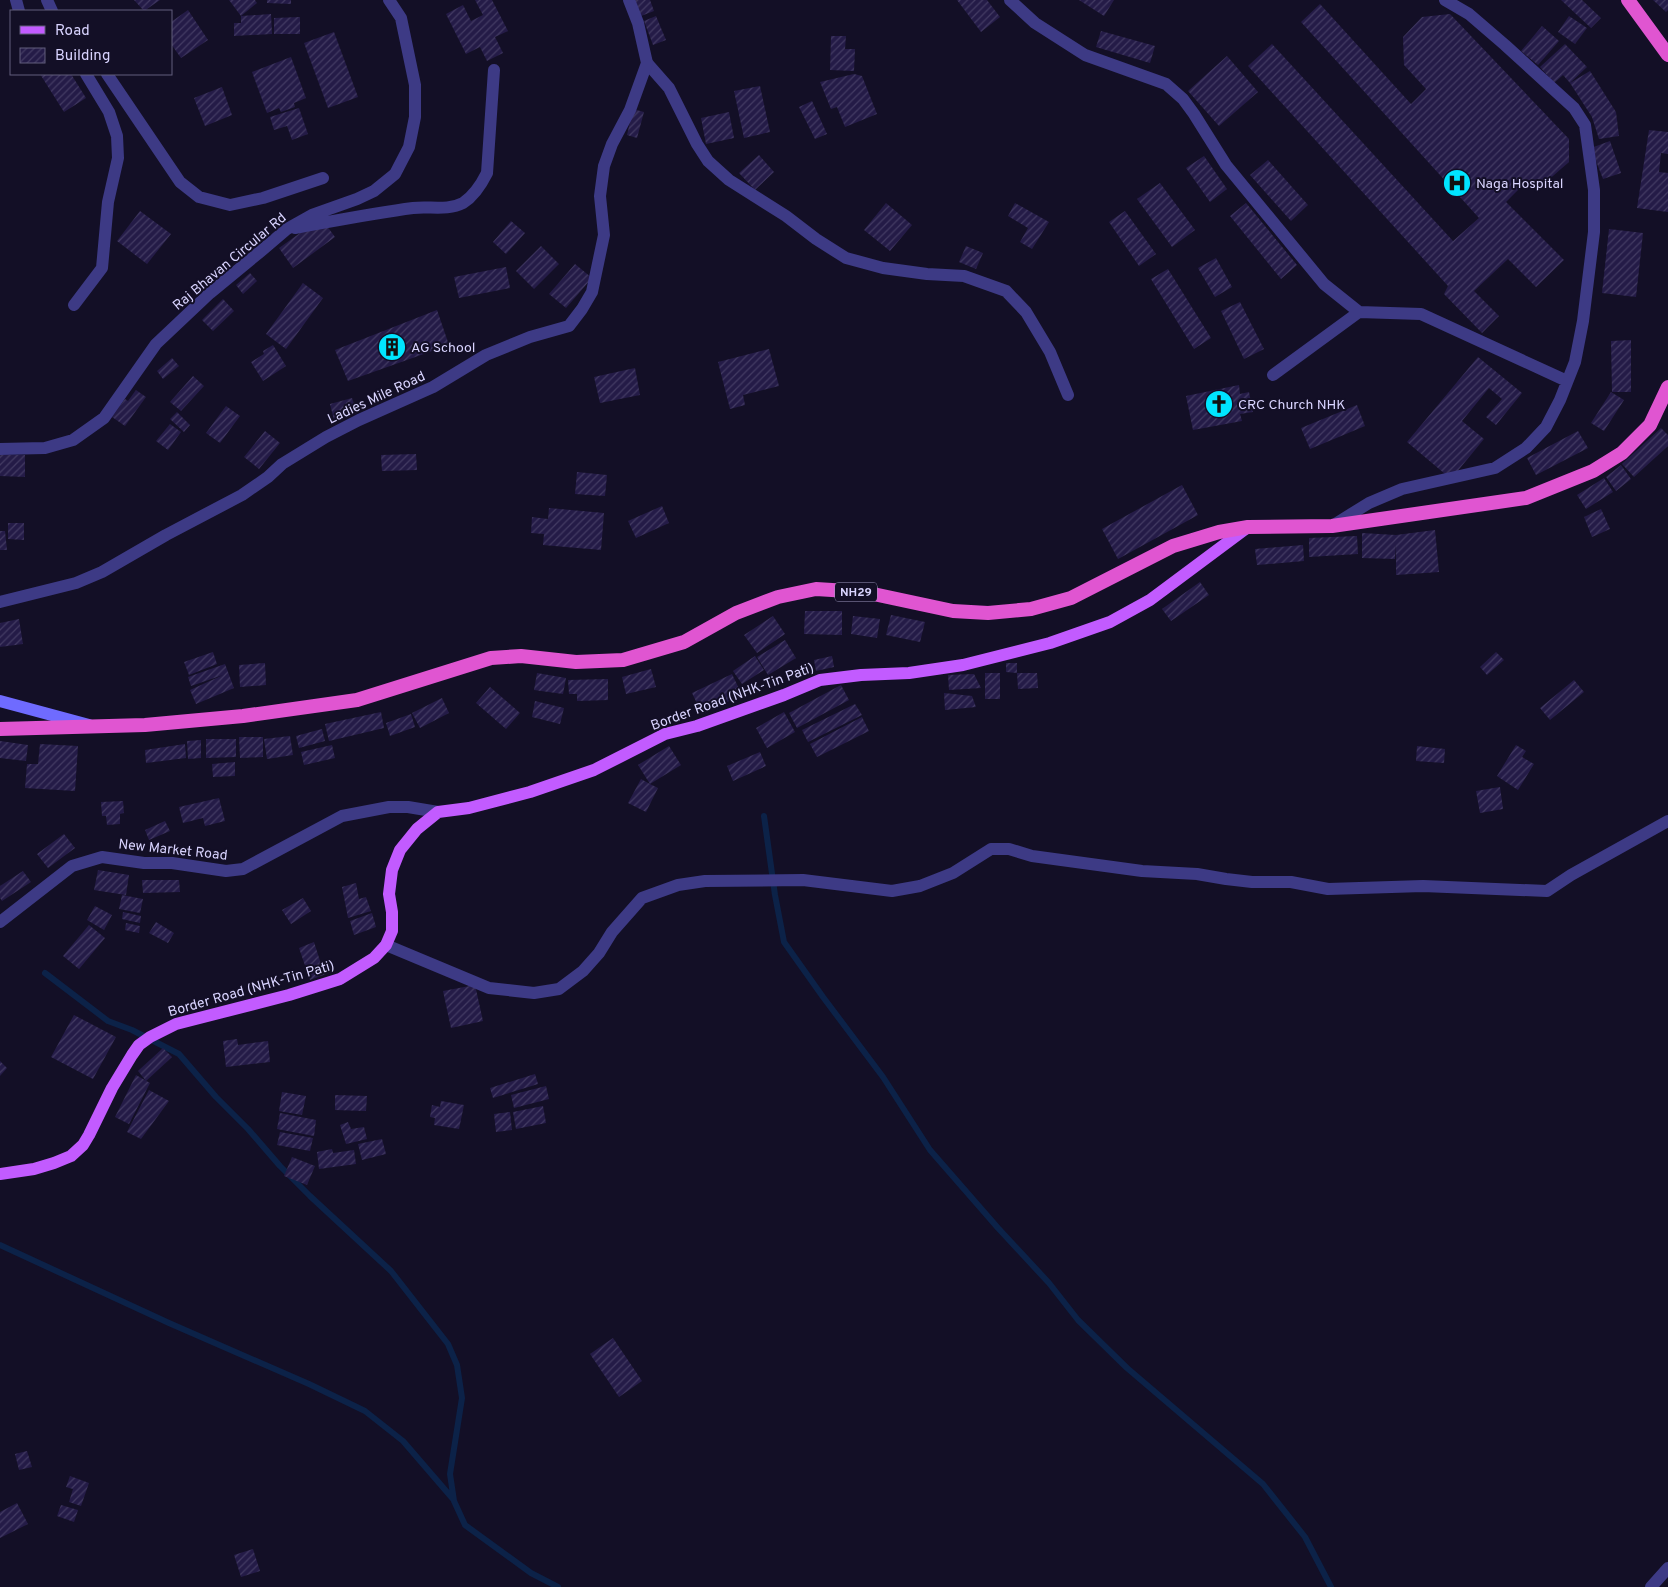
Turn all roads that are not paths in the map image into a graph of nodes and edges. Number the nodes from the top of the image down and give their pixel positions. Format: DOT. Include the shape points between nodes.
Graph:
graph roads {
  1 [pos="389,0"];
  2 [pos="629,0"];
  3 [pos="1010,0"];
  4 [pos="1445,0"];
  5 [pos="1628,0"];
  6 [pos="1668,55"];
  7 [pos="647,63"];
  8 [pos="494,70"];
  9 [pos="87,75"];
  10 [pos="108,75"];
  11 [pos="323,178"];
  12 [pos="287,229"];
  13 [pos="74,305"];
  14 [pos="1359,312"];
  15 [pos="1273,375"];
  16 [pos="1568,381"];
  17 [pos="1668,387"];
  18 [pos="1068,395"];
  19 [pos="0,449"];
  20 [pos="1332,526"];
  21 [pos="1248,527"];
  22 [pos="0,602"];
  23 [pos="0,701"];
  24 [pos="97,727"];
  25 [pos="0,729"];
  26 [pos="438,812"];
  27 [pos="1668,821"];
  28 [pos="0,922"];
  29 [pos="386,945"];
  30 [pos="0,1174"];
  31 [pos="1668,1568"];
  32 [pos="1651,1587"];
  1 -- 12 [label="street, Raj Bhavan Circular Rd" via="401,18 415,85 415,117 409,147 395,174 374,191 312,215"];
  2 -- 7 [label="street"];
  3 -- 14 [label="street" via="1035,23 1085,55 1166,84 1178,94 1226,165 1324,284"];
  4 -- 16 [label="street" via="1469,14 1504,45 1574,108 1585,125 1594,190 1594,232 1584,321"];
  5 -- 6 [label="highway"];
  7 -- 18 [label="street" via="669,88 708,161 729,180 816,239 846,258 884,268 964,276 1006,291 1026,312 1045,344"];
  7 -- 22 [label="street, Ladies Mile Road" via="604,166 600,196 604,236 592,292 568,326 486,355 433,387 326,437 282,464 242,495 102,572 76,583"];
  8 -- 12 [label="street" via="486,173 473,195 461,204 447,208 415,208"];
  9 -- 13 [label="street" via="109,112 117,136 118,158 108,202 102,268"];
  10 -- 11 [label="street" via="180,182 200,197 230,205"];
  12 -- 19 [label="street, Raj Bhavan Circular Rd" via="210,293 156,344 104,418 73,440 45,448"];
  14 -- 15 [label="street"];
  14 -- 16 [label="street" via="1421,314"];
  16 -- 20 [label="street" via="1546,427 1526,448 1495,468 1402,490 1368,503"];
  17 -- 20 [label="highway, NH29" via="1650,425 1622,453 1593,471 1526,498"];
  20 -- 21 [label="highway, NH29"];
  21 -- 24 [label="highway, NH29" via="1174,546 1071,598 1031,609 988,613 953,611 864,592 816,590 778,597 736,613 684,642 623,660 576,662 521,656 491,658 358,700 234,717"];
  21 -- 26 [label="main road, Border Road (NHK-Tin Pati)" via="1150,600 1110,622 1050,643 963,665 820,680 698,726 665,734 594,770 507,798"];
  23 -- 24 [label="main road"];
  24 -- 25 [label="highway, NH29"];
  26 -- 28 [label="street, New Market Road" via="389,807 342,816 243,869 226,871 102,857 72,866"];
  26 -- 29 [label="main road" via="417,829 400,850 392,870 389,894 392,931"];
  27 -- 29 [label="street" via="1547,891 1423,886 1328,889 1291,882 1252,882 1142,871 1032,856 1009,849 991,849 953,874 920,886 892,891 803,880 705,881 678,885 642,898 583,971 559,989 534,993 489,988"];
  29 -- 30 [label="main road, Border Road (NHK-Tin Pati)" via="374,958 340,979 176,1024 150,1036 132,1055 83,1145 71,1156 34,1169"];
  31 -- 32 [label="street"];
}
